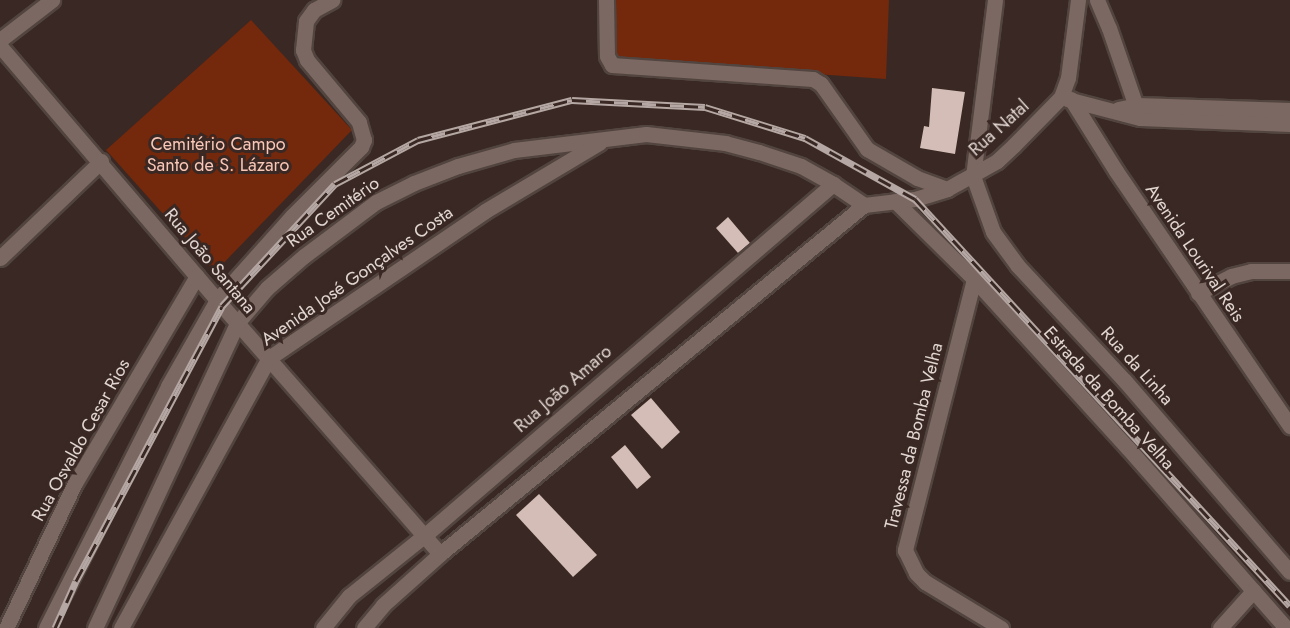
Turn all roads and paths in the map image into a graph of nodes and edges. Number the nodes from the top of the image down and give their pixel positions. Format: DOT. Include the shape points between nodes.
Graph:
graph roads {
  1 [pos="52,0"];
  2 [pos="332,0"];
  3 [pos="606,0"];
  4 [pos="995,0"];
  5 [pos="1078,0"];
  6 [pos="1097,0"];
  7 [pos="0,39"];
  8 [pos="0,46"];
  9 [pos="1066,98"];
  10 [pos="1290,110"];
  11 [pos="1138,112"];
  12 [pos="1290,124"];
  13 [pos="606,139"];
  14 [pos="101,161"];
  15 [pos="974,176"];
  16 [pos="833,184"];
  17 [pos="947,189"];
  18 [pos="895,201"];
  19 [pos="864,205"];
  20 [pos="0,258"];
  21 [pos="1290,271"];
  22 [pos="197,276"];
  23 [pos="974,279"];
  24 [pos="1198,293"];
  25 [pos="217,300"];
  26 [pos="237,323"];
  27 [pos="269,358"];
  28 [pos="1290,426"];
  29 [pos="424,536"];
  30 [pos="440,554"];
  31 [pos="1290,572"];
  32 [pos="1253,591"];
  33 [pos="6,628"];
  34 [pos="46,628"];
  35 [pos="95,628"];
  36 [pos="121,628"];
  37 [pos="323,628"];
  38 [pos="364,628"];
  39 [pos="1001,628"];
  40 [pos="1220,628"];
  41 [pos="1286,628"];
  1 -- 7 [label="street"];
  2 -- 25 [label="street, Rua Cemitério" via="314,10 306,21 303,50 359,122 364,140 355,156 292,216"];
  3 -- 17 [label="street" via="609,63 618,67 813,79 821,84 867,149 917,178"];
  4 -- 15 [label="street"];
  5 -- 9 [label="street, Rua Natal"];
  6 -- 11 [label="street"];
  8 -- 14 [label="street, Rua João Santana"];
  9 -- 11 [label="street"];
  9 -- 15 [label="street, Rua Natal" via="997,161"];
  9 -- 24 [label="street, Avenida Lourival Reis"];
  10 -- 11 [label="street"];
  11 -- 12 [label="street"];
  13 -- 16 [label="street, Rua Cemitério" via="646,134 725,143 801,166"];
  13 -- 26 [label="street, Rua Cemitério" via="514,150 414,183 376,202 304,256 267,288"];
  13 -- 27 [label="street, Avenida José Gonçalves Costa" via="485,211"];
  14 -- 20 [label="street"];
  14 -- 22 [label="street, Rua João Santana"];
  15 -- 17 [label="street, Rua Natal"];
  15 -- 31 [label="street, Rua da Linha" via="1001,246 1132,389"];
  16 -- 19 [label="street, Rua Cemitério"];
  16 -- 29 [label="street, Rua João Amaro"];
  17 -- 18 [label="street, Rua Natal"];
  18 -- 19 [label="street, Rua Natal"];
  18 -- 23 [label="street, Estrada da Bomba Velha"];
  19 -- 30 [label="street"];
  21 -- 24 [label="street" via="1232,276"];
  22 -- 25 [label="street, Rua João Santana"];
  22 -- 33 [label="street, Rua Osvaldo Cesar Rios" via="75,483"];
  23 -- 32 [label="street, Estrada da Bomba Velha"];
  23 -- 39 [label="street, Travessa da Bomba Velha" via="905,550 925,582"];
  24 -- 28 [label="street, Avenida Lourival Reis"];
  25 -- 26 [label="street, Rua João Santana"];
  25 -- 34 [label="street" via="168,386"];
  26 -- 27 [label="street, Rua João Santana"];
  26 -- 35 [label="street, Rua Cemitério"];
  27 -- 29 [label="street, Rua João Santana"];
  27 -- 36 [label="street, Avenida José Gonçalves Costa"];
  29 -- 30 [label="street, Rua João Santana"];
  29 -- 37 [label="street, Rua João Amaro" via="349,596"];
  30 -- 38 [label="street" via="383,605"];
  32 -- 40 [label="street"];
  32 -- 41 [label="street, Estrada da Bomba Velha"];
}
